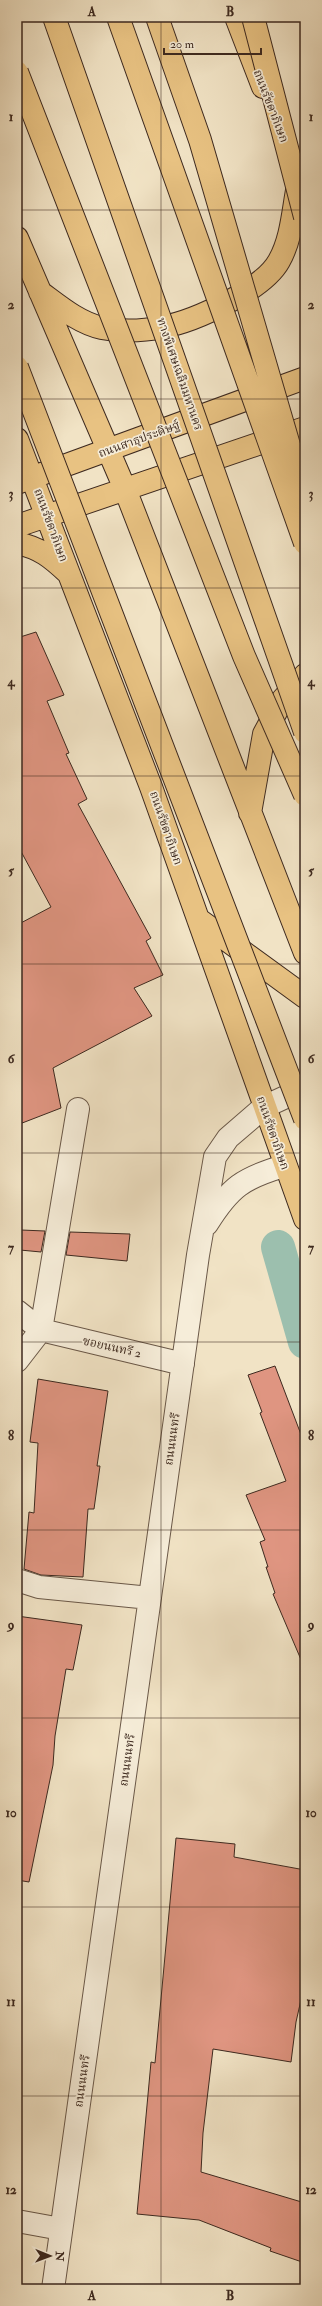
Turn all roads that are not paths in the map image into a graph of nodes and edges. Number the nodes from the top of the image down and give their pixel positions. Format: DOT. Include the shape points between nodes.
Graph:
graph roads {
  1 [pos="54,17"];
  2 [pos="118,17"];
  3 [pos="157,17"];
  4 [pos="236,17"];
  5 [pos="253,17"];
  6 [pos="17,72"];
  7 [pos="302,186"];
  8 [pos="305,217"];
  9 [pos="17,238"];
  10 [pos="40,292"];
  11 [pos="17,367"];
  12 [pos="305,378"];
  13 [pos="305,428"];
  14 [pos="17,439"];
  15 [pos="108,450"];
  16 [pos="25,480"];
  17 [pos="125,489"];
  18 [pos="305,500"];
  19 [pos="48,515"];
  20 [pos="17,526"];
  21 [pos="17,543"];
  22 [pos="305,543"];
  23 [pos="69,574"];
  24 [pos="305,674"];
  25 [pos="305,732"];
  26 [pos="305,794"];
  27 [pos="250,812"];
  28 [pos="198,919"];
  29 [pos="305,953"];
  30 [pos="305,997"];
  31 [pos="305,1088"];
  32 [pos="264,1107"];
  33 [pos="78,1109"];
  34 [pos="305,1118"];
  35 [pos="284,1166"];
  36 [pos="305,1219"];
  37 [pos="202,1231"];
  38 [pos="17,1311"];
  39 [pos="41,1330"];
  40 [pos="17,1360"];
  41 [pos="183,1364"];
  42 [pos="17,1580"];
  43 [pos="150,1598"];
  44 [pos="17,2221"];
  45 [pos="61,2229"];
  46 [pos="53,2289"];
  1 -- 25 [label="main road, ทางพิเศษเฉลิมมหานคร, bridge"];
  2 -- 22 [label="main road, bridge"];
  3 -- 18 [label="main road, bridge" via="200,140"];
  4 -- 7 [label="main road, ถนนรัชดาภิเษก"];
  5 -- 8 [label="main road, ถนนรัชดาภิเษก, bridge"];
  6 -- 26 [label="main road, bridge" via="244,656"];
  7 -- 10 [label="main road" via="279,262 267,276 233,300 219,306 164,327 127,331 101,328 79,320"];
  9 -- 10 [label="main road"];
  10 -- 15 [label="main road"];
  11 -- 34 [label="main road, ถนนรัชดาภิเษก, bridge"];
  12 -- 15 [label="main road, ถนนสาธุประดิษฐ์"];
  13 -- 17 [label="main road"];
  14 -- 16 [label="main road, ถนนรัชดาภิเษก"];
  15 -- 16 [label="main road, ถนนสาธุประดิษฐ์"];
  15 -- 17 [label="main road"];
  16 -- 19 [label="main road, ถนนรัชดาภิเษก"];
  17 -- 19 [label="main road"];
  17 -- 27 [label="main road"];
  19 -- 20 [label="main road"];
  19 -- 23 [label="main road, ถนนรัชดาภิเษก"];
  21 -- 23 [label="main road" via="35,547"];
  23 -- 28 [label="main road, ถนนรัชดาภิเษก" via="151,787"];
  24 -- 27 [label="main road" via="283,699 264,734"];
  27 -- 29 [label="main road"];
  28 -- 30 [label="main road"];
  28 -- 32 [label="main road, ถนนรัชดาภิเษก"];
  31 -- 32 [label="street, ถนนนนทรี"];
  32 -- 35 [label="main road, ถนนรัชดาภิเษก"];
  32 -- 37 [label="street, ถนนนนทรี" via="228,1138 215,1158"];
  33 -- 39 [label="street"];
  35 -- 36 [label="main road, ถนนรัชดาภิเษก"];
  35 -- 37 [label="street, ถนนนนทรี" via="262,1172 239,1184 220,1203"];
  37 -- 41 [label="street, ถนนนนทรี"];
  38 -- 39 [label="street"];
  39 -- 40 [label="street"];
  39 -- 41 [label="street, ซอยนนทรี 2"];
  41 -- 43 [label="street, ถนนนนทรี"];
  42 -- 43 [label="street" via="39,1587"];
  43 -- 45 [label="street, ถนนนนทรี"];
  44 -- 45 [label="street"];
  45 -- 46 [label="street, ถนนนนทรี"];
}
